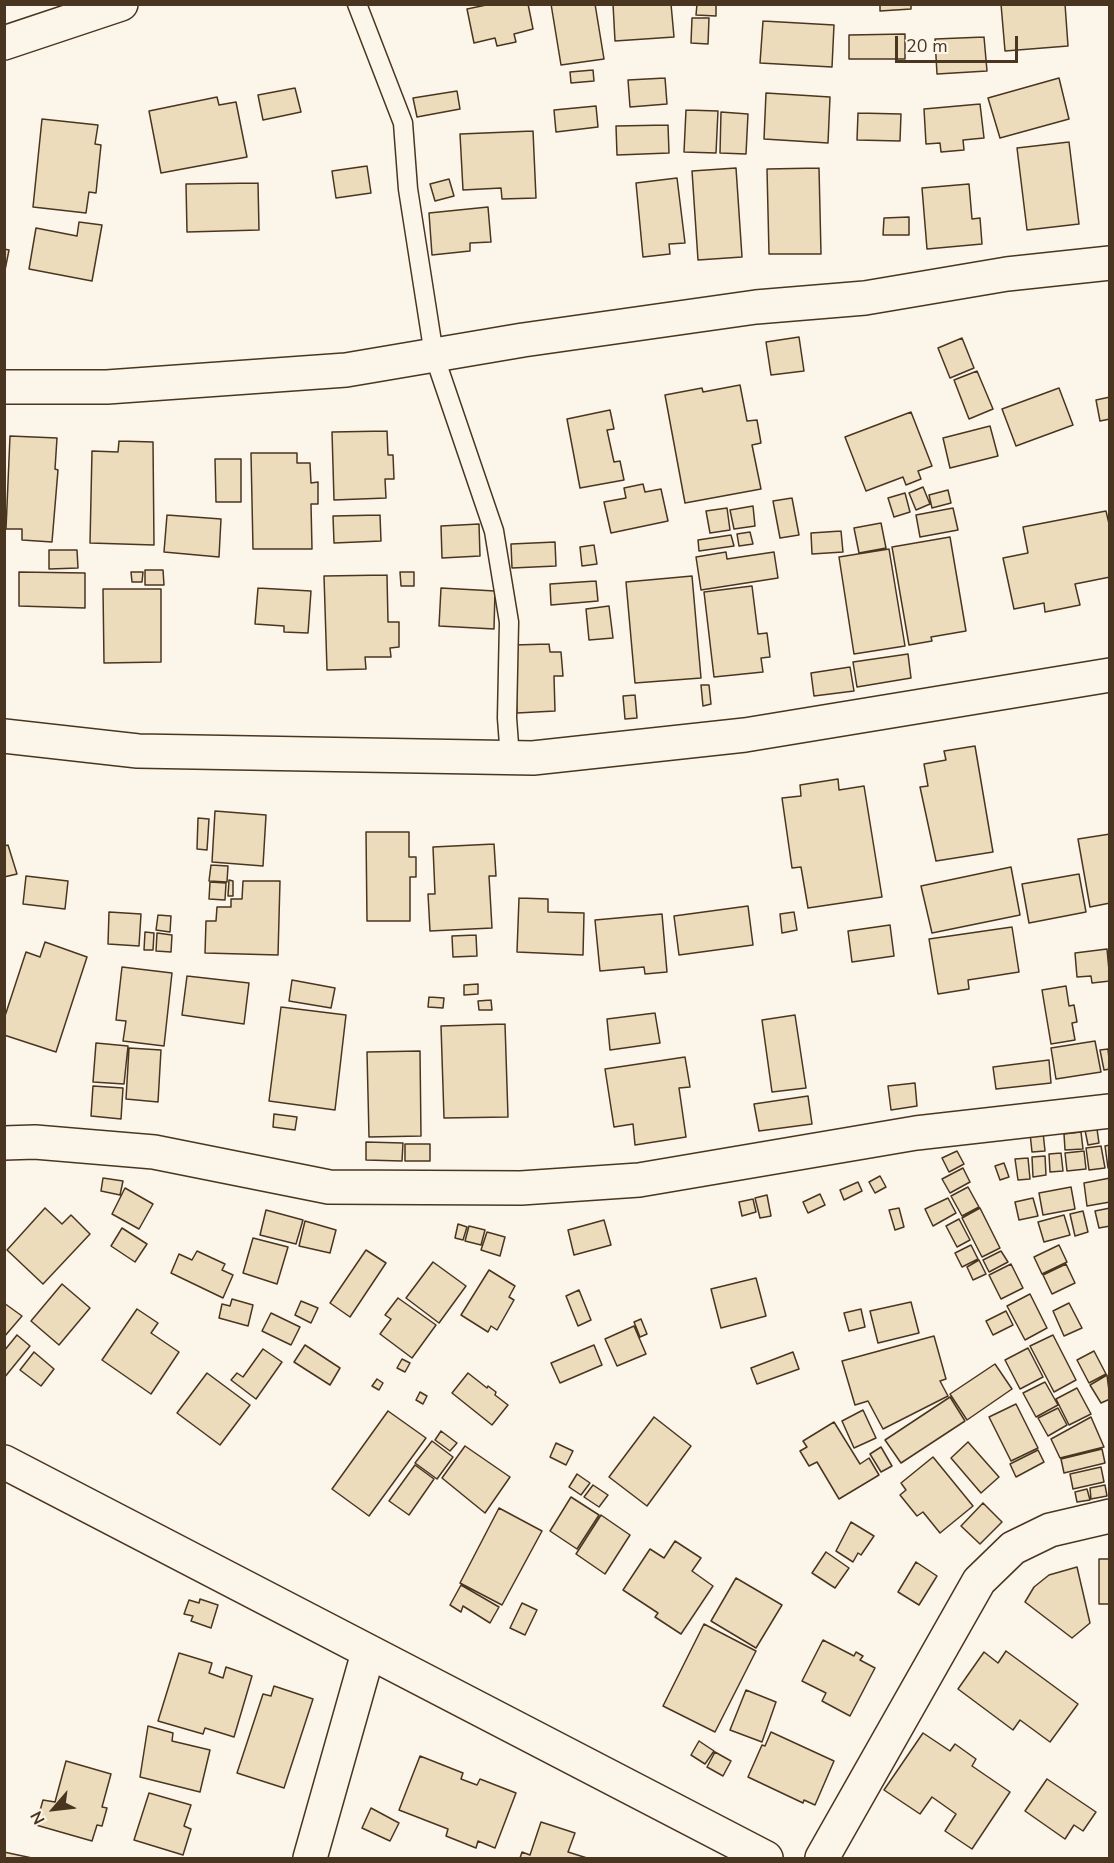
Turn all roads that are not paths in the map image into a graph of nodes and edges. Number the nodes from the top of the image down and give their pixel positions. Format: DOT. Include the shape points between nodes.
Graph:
graph roads {
  1 [pos="121,4"];
  2 [pos="357,4"];
  3 [pos="4,43"];
  4 [pos="1110,263"];
  5 [pos="434,355"];
  6 [pos="4,387"];
  7 [pos="1110,675"];
  8 [pos="4,735"];
  9 [pos="510,758"];
  10 [pos="1110,1111"];
  11 [pos="4,1143"];
  12 [pos="4,1462"];
  13 [pos="1110,1516"];
  14 [pos="368,1653"];
  15 [pos="310,1858"];
  16 [pos="766,1858"];
  17 [pos="822,1858"];
  1 -- 3 [label="street"];
  2 -- 5 [label="lane" via="403,123 408,189"];
  4 -- 5 [label="street" via="1007,274 865,298 756,307"];
  5 -- 6 [label="street" via="346,370 107,387"];
  5 -- 9 [label="lane" via="494,531 509,622"];
  7 -- 9 [label="street" via="745,735 583,754"];
  8 -- 9 [label="street" via="138,751"];
  10 -- 11 [label="street" via="916,1133 639,1180 521,1188 329,1187 154,1152"];
  12 -- 14 [label="street"];
  13 -- 17 [label="street" via="1050,1530 1013,1548 979,1581"];
  14 -- 15 [label="street"];
  14 -- 16 [label="street"];
}
